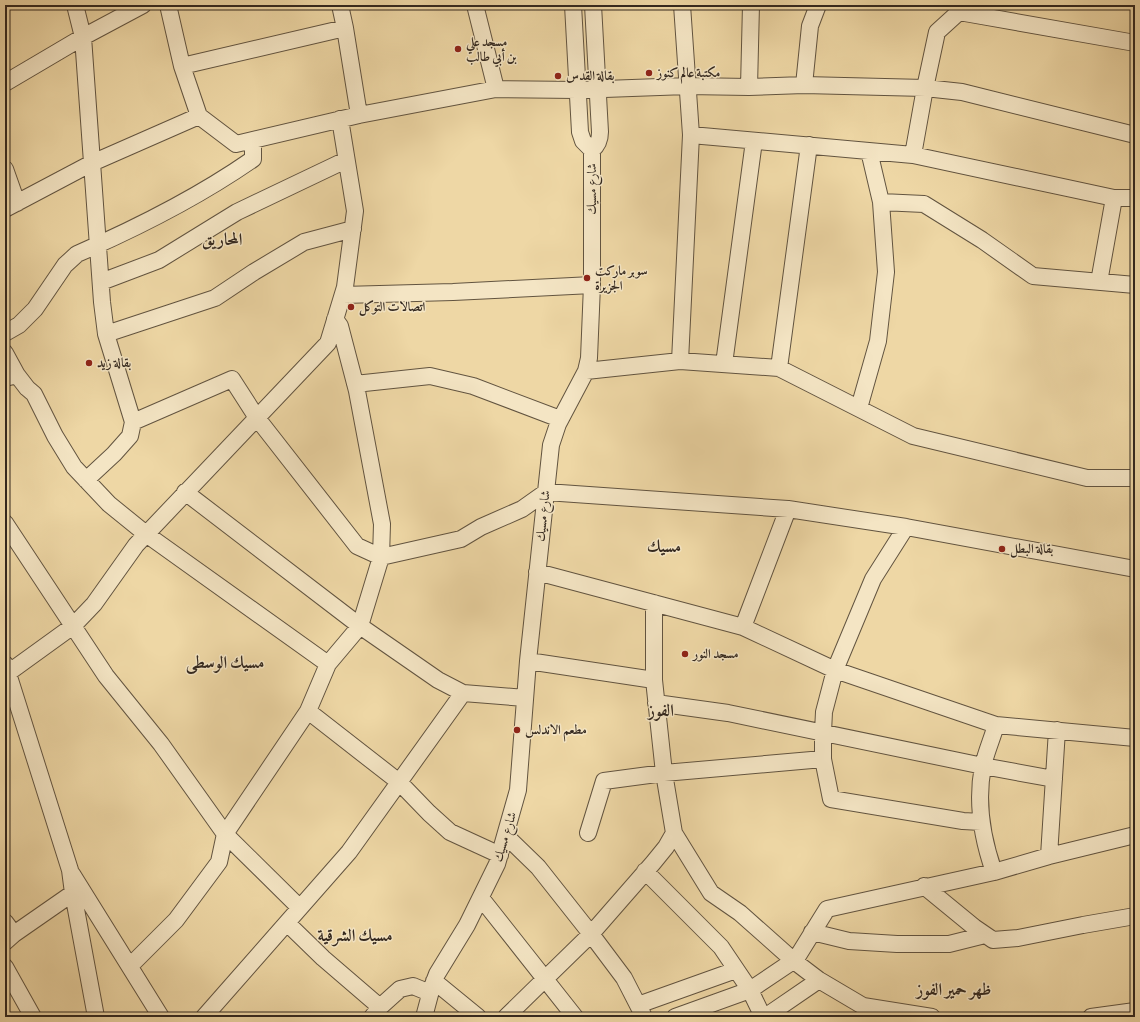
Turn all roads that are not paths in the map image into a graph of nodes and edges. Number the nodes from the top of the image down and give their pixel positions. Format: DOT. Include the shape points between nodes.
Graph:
graph roads {
  1 [pos="75,5"];
  2 [pos="143,5"];
  3 [pos="168,5"];
  4 [pos="340,5"];
  5 [pos="475,5"];
  6 [pos="573,5"];
  7 [pos="583,5"];
  8 [pos="593,5"];
  9 [pos="682,5"];
  10 [pos="751,5"];
  11 [pos="818,5"];
  12 [pos="961,9"];
  13 [pos="345,28"];
  14 [pos="83,37"];
  15 [pos="1135,43"];
  16 [pos="182,66"];
  17 [pos="5,84"];
  18 [pos="804,85"];
  19 [pos="687,86"];
  20 [pos="749,86"];
  21 [pos="925,88"];
  22 [pos="496,89"];
  23 [pos="577,90"];
  24 [pos="598,90"];
  25 [pos="359,114"];
  26 [pos="199,116"];
  27 [pos="340,119"];
  28 [pos="691,135"];
  29 [pos="1135,135"];
  30 [pos="253,140"];
  31 [pos="754,140"];
  32 [pos="809,146"];
  33 [pos="592,150"];
  34 [pos="869,151"];
  35 [pos="913,155"];
  36 [pos="346,160"];
  37 [pos="92,163"];
  38 [pos="5,169"];
  39 [pos="1114,198"];
  40 [pos="1135,198"];
  41 [pos="881,202"];
  42 [pos="11,206"];
  43 [pos="353,229"];
  44 [pos="99,244"];
  45 [pos="101,282"];
  46 [pos="1099,282"];
  47 [pos="592,285"];
  48 [pos="1135,285"];
  49 [pos="343,295"];
  50 [pos="335,320"];
  51 [pos="5,333"];
  52 [pos="106,334"];
  53 [pos="5,353"];
  54 [pos="680,361"];
  55 [pos="724,364"];
  56 [pos="779,368"];
  57 [pos="586,371"];
  58 [pos="11,376"];
  59 [pos="355,384"];
  60 [pos="859,408"];
  61 [pos="257,418"];
  62 [pos="560,419"];
  63 [pos="133,422"];
  64 [pos="1135,478"];
  65 [pos="86,480"];
  66 [pos="186,492"];
  67 [pos="546,492"];
  68 [pos="788,509"];
  69 [pos="5,523"];
  70 [pos="906,528"];
  71 [pos="146,534"];
  72 [pos="381,557"];
  73 [pos="1135,569"];
  74 [pos="537,572"];
  75 [pos="654,603"];
  76 [pos="73,626"];
  77 [pos="360,626"];
  78 [pos="743,627"];
  79 [pos="528,661"];
  80 [pos="328,664"];
  81 [pos="6,668"];
  82 [pos="835,670"];
  83 [pos="654,680"];
  84 [pos="463,693"];
  85 [pos="525,698"];
  86 [pos="656,703"];
  87 [pos="308,711"];
  88 [pos="996,725"];
  89 [pos="1057,730"];
  90 [pos="823,732"];
  91 [pos="1135,738"];
  92 [pos="823,759"];
  93 [pos="983,766"];
  94 [pos="664,773"];
  95 [pos="1054,779"];
  96 [pos="399,782"];
  97 [pos="981,822"];
  98 [pos="588,833"];
  99 [pos="674,833"];
  100 [pos="225,834"];
  101 [pos="1135,835"];
  102 [pos="506,836"];
  103 [pos="500,855"];
  104 [pos="1049,856"];
  105 [pos="70,870"];
  106 [pos="645,871"];
  107 [pos="994,872"];
  108 [pos="924,886"];
  109 [pos="73,893"];
  110 [pos="481,898"];
  111 [pos="300,908"];
  112 [pos="1135,916"];
  113 [pos="287,922"];
  114 [pos="8,932"];
  115 [pos="812,932"];
  116 [pos="591,934"];
  117 [pos="985,935"];
  118 [pos="794,961"];
  119 [pos="130,966"];
  120 [pos="5,967"];
  121 [pos="736,970"];
  122 [pos="545,979"];
  123 [pos="819,980"];
  124 [pos="432,987"];
  125 [pos="750,990"];
  126 [pos="641,1011"];
  127 [pos="1135,1011"];
  128 [pos="376,1012"];
  129 [pos="33,1017"];
  130 [pos="96,1017"];
  131 [pos="162,1017"];
  132 [pos="204,1017"];
  133 [pos="424,1017"];
  134 [pos="478,1017"];
  135 [pos="506,1017"];
  136 [pos="575,1017"];
  137 [pos="675,1017"];
  138 [pos="764,1017"];
  139 [pos="932,1017"];
  140 [pos="1091,1017"];
  1 -- 14 [label="street"];
  2 -- 14 [label="street"];
  3 -- 16 [label="street"];
  4 -- 13 [label="street"];
  5 -- 22 [label="street"];
  6 -- 23 [label="street"];
  7 -- 23 [label="street" via="586,70"];
  8 -- 24 [label="street, شارع مسيك"];
  9 -- 19 [label="street"];
  10 -- 20 [label="street"];
  11 -- 18 [label="street" via="810,26"];
  12 -- 15 [label="street"];
  12 -- 21 [label="street" via="937,32"];
  13 -- 16 [label="street"];
  13 -- 25 [label="street"];
  14 -- 17 [label="street"];
  14 -- 37 [label="street"];
  16 -- 26 [label="street"];
  18 -- 20 [label="street"];
  18 -- 21 [label="street"];
  19 -- 20 [label="street"];
  19 -- 24 [label="street"];
  19 -- 28 [label="street"];
  21 -- 29 [label="street" via="962,92"];
  21 -- 35 [label="street"];
  22 -- 23 [label="street"];
  22 -- 25 [label="street"];
  23 -- 24 [label="street"];
  23 -- 33 [label="street" via="581,137"];
  24 -- 33 [label="street, شارع مسيك" via="600,137 597,146"];
  25 -- 27 [label="street"];
  26 -- 30 [label="street" via="236,144"];
  26 -- 37 [label="street"];
  27 -- 30 [label="street"];
  27 -- 36 [label="street"];
  28 -- 31 [label="street"];
  28 -- 54 [label="street"];
  30 -- 44 [label="street" via="253,159 222,181 170,210"];
  31 -- 32 [label="street"];
  31 -- 55 [label="street"];
  32 -- 34 [label="street"];
  32 -- 56 [label="street"];
  33 -- 47 [label="street, شارع مسيك"];
  34 -- 35 [label="street"];
  34 -- 41 [label="street"];
  35 -- 39 [label="street"];
  36 -- 43 [label="street" via="355,211"];
  36 -- 45 [label="street" via="237,212 159,260"];
  37 -- 42 [label="street"];
  37 -- 44 [label="street"];
  38 -- 42 [label="street"];
  39 -- 40 [label="street"];
  39 -- 46 [label="street"];
  41 -- 46 [label="street" via="924,204 1033,276"];
  41 -- 60 [label="street" via="886,272 878,341"];
  43 -- 49 [label="street"];
  43 -- 52 [label="street" via="304,242 215,298"];
  44 -- 45 [label="street"];
  44 -- 51 [label="street" via="76,254 65,265 35,309 19,325"];
  45 -- 52 [label="street"];
  46 -- 48 [label="street"];
  47 -- 49 [label="street"];
  47 -- 57 [label="street, شارع مسيك" via="589,358"];
  49 -- 50 [label="street"];
  50 -- 59 [label="street" via="340,326"];
  50 -- 61 [label="street" via="328,344"];
  52 -- 63 [label="street"];
  53 -- 58 [label="street"];
  54 -- 55 [label="street"];
  54 -- 57 [label="street"];
  55 -- 56 [label="street"];
  56 -- 60 [label="street"];
  57 -- 62 [label="street, شارع مسيك"];
  58 -- 65 [label="street" via="34,394 55,436 74,467"];
  59 -- 62 [label="street" via="430,376 473,386"];
  59 -- 72 [label="street" via="382,524"];
  60 -- 64 [label="street" via="913,436 1087,478"];
  61 -- 63 [label="street" via="232,379"];
  61 -- 66 [label="street"];
  61 -- 72 [label="street" via="357,546"];
  62 -- 67 [label="street, شارع مسيك" via="551,445"];
  63 -- 65 [label="street" via="130,436"];
  65 -- 71 [label="street" via="109,504"];
  66 -- 71 [label="street"];
  66 -- 77 [label="street"];
  67 -- 68 [label="street"];
  67 -- 72 [label="street" via="522,509 461,539"];
  67 -- 74 [label="street, شارع مسيك"];
  68 -- 70 [label="street"];
  68 -- 78 [label="street"];
  69 -- 76 [label="street"];
  70 -- 73 [label="street"];
  70 -- 82 [label="street" via="873,579"];
  71 -- 76 [label="street" via="136,544 94,604"];
  71 -- 80 [label="street"];
  72 -- 77 [label="street"];
  74 -- 75 [label="street"];
  74 -- 79 [label="street, شارع مسيك"];
  75 -- 78 [label="street"];
  75 -- 83 [label="street"];
  76 -- 81 [label="street"];
  76 -- 100 [label="street" via="106,676 161,744"];
  77 -- 80 [label="street"];
  77 -- 84 [label="street" via="438,680"];
  78 -- 82 [label="street"];
  79 -- 83 [label="street"];
  79 -- 85 [label="street, شارع مسيك"];
  80 -- 87 [label="street"];
  81 -- 105 [label="street"];
  82 -- 88 [label="street"];
  82 -- 90 [label="street" via="824,712"];
  83 -- 86 [label="street"];
  84 -- 85 [label="street"];
  84 -- 96 [label="street"];
  85 -- 102 [label="street, شارع مسيك" via="518,790"];
  86 -- 90 [label="street" via="728,713"];
  86 -- 94 [label="street"];
  87 -- 96 [label="street"];
  87 -- 100 [label="street"];
  88 -- 89 [label="street"];
  88 -- 93 [label="street"];
  89 -- 91 [label="street"];
  89 -- 95 [label="street"];
  90 -- 92 [label="street"];
  90 -- 93 [label="street"];
  92 -- 94 [label="street"];
  92 -- 97 [label="street" via="831,799"];
  93 -- 95 [label="street"];
  93 -- 97 [label="street"];
  94 -- 98 [label="street" via="604,781"];
  94 -- 99 [label="street"];
  95 -- 104 [label="street"];
  96 -- 103 [label="street" via="450,832"];
  96 -- 111 [label="street" via="349,852"];
  97 -- 107 [label="street"];
  99 -- 106 [label="street" via="666,847"];
  99 -- 118 [label="street" via="712,892"];
  100 -- 111 [label="street"];
  100 -- 119 [label="street" via="219,862 176,920"];
  101 -- 104 [label="street"];
  102 -- 103 [label="street, شارع مسيك"];
  102 -- 116 [label="street" via="538,867"];
  103 -- 110 [label="street, شارع مسيك"];
  104 -- 107 [label="street"];
  105 -- 109 [label="street"];
  105 -- 119 [label="street"];
  106 -- 116 [label="street"];
  106 -- 121 [label="street" via="721,947"];
  107 -- 108 [label="street"];
  108 -- 115 [label="street" via="827,909"];
  108 -- 117 [label="street"];
  109 -- 114 [label="street"];
  109 -- 130 [label="street"];
  110 -- 122 [label="street"];
  110 -- 124 [label="street, شارع مسيك"];
  111 -- 113 [label="street"];
  112 -- 117 [label="street" via="1018,938 993,940"];
  113 -- 128 [label="street"];
  113 -- 132 [label="street"];
  115 -- 117 [label="street" via="849,941 897,944 949,944"];
  115 -- 118 [label="street"];
  116 -- 122 [label="street"];
  116 -- 126 [label="street" via="624,978"];
  118 -- 123 [label="street"];
  118 -- 125 [label="street"];
  119 -- 131 [label="street"];
  120 -- 129 [label="street"];
  121 -- 125 [label="street"];
  121 -- 126 [label="street"];
  122 -- 135 [label="street"];
  122 -- 136 [label="street"];
  123 -- 138 [label="street"];
  123 -- 139 [label="street" via="863,1006"];
  124 -- 128 [label="street" via="413,986 400,989"];
  124 -- 133 [label="street, شارع مسيك"];
  124 -- 134 [label="street"];
  125 -- 137 [label="street"];
  125 -- 138 [label="street"];
  127 -- 140 [label="street"];
}
